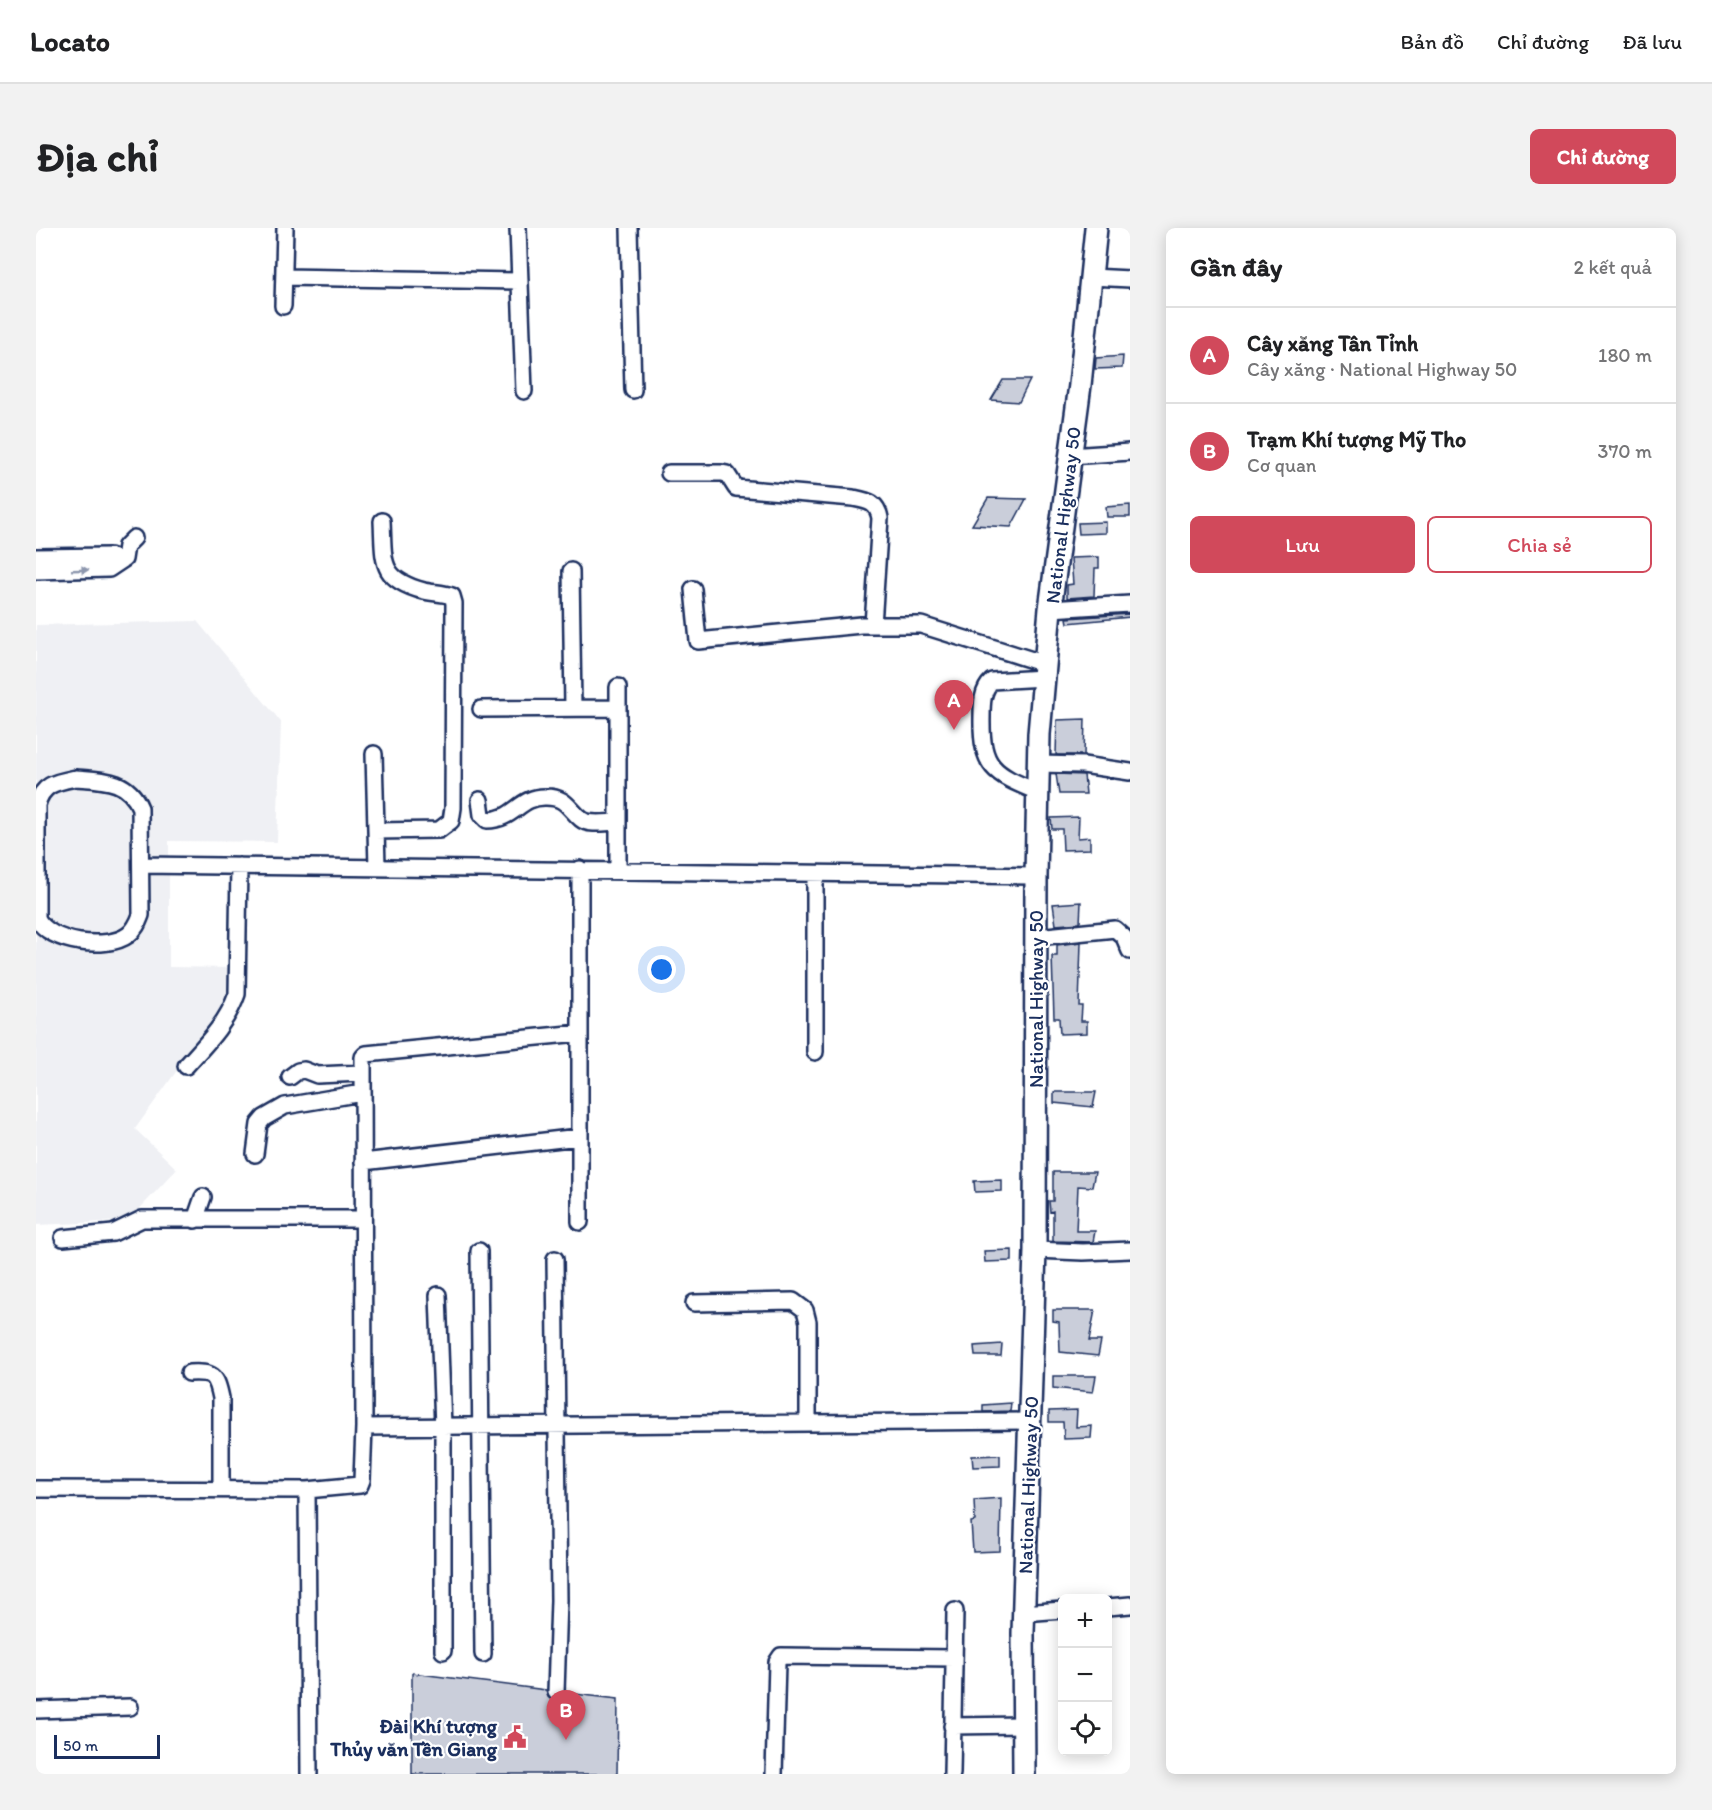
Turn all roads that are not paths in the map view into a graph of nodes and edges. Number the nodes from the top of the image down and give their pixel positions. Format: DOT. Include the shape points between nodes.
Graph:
graph roads {
  1 [pos="285,228"];
  2 [pos="518,228"];
  3 [pos="629,228"];
  4 [pos="1096,228"];
  5 [pos="284,277"];
  6 [pos="1091,277"];
  7 [pos="1130,279"];
  8 [pos="520,281"];
  9 [pos="283,306"];
  10 [pos="633,390"];
  11 [pos="524,391"];
  12 [pos="1130,452"];
  13 [pos="1069,456"];
  14 [pos="669,473"];
  15 [pos="382,521"];
  16 [pos="134,538"];
  17 [pos="36,557"];
  18 [pos="120,560"];
  19 [pos="36,571"];
  20 [pos="571,571"];
  21 [pos="693,589"];
  22 [pos="1130,604"];
  23 [pos="1050,609"];
  24 [pos="873,625"];
  25 [pos="1044,671"];
  26 [pos="618,687"];
  27 [pos="573,708"];
  28 [pos="618,708"];
  29 [pos="481,709"];
  30 [pos="374,754"];
  31 [pos="1038,764"];
  32 [pos="1130,772"];
  33 [pos="1038,792"];
  34 [pos="480,800"];
  35 [pos="618,822"];
  36 [pos="376,831"];
  37 [pos="141,865"];
  38 [pos="238,866"];
  39 [pos="377,867"];
  40 [pos="580,869"];
  41 [pos="618,869"];
  42 [pos="815,875"];
  43 [pos="1036,876"];
  44 [pos="1037,937"];
  45 [pos="1130,951"];
  46 [pos="579,1033"];
  47 [pos="815,1052"];
  48 [pos="186,1066"];
  49 [pos="361,1073"];
  50 [pos="290,1077"];
  51 [pos="362,1093"];
  52 [pos="579,1137"];
  53 [pos="255,1154"];
  54 [pos="363,1162"];
  55 [pos="203,1197"];
  56 [pos="363,1219"];
  57 [pos="195,1220"];
  58 [pos="579,1222"];
  59 [pos="63,1238"];
  60 [pos="1035,1250"];
  61 [pos="1130,1250"];
  62 [pos="479,1251"];
  63 [pos="555,1259"];
  64 [pos="438,1295"];
  65 [pos="694,1303"];
  66 [pos="189,1373"];
  67 [pos="1030,1420"];
  68 [pos="808,1422"];
  69 [pos="480,1426"];
  70 [pos="364,1427"];
  71 [pos="443,1427"];
  72 [pos="557,1427"];
  73 [pos="36,1489"];
  74 [pos="221,1490"];
  75 [pos="307,1490"];
  76 [pos="1130,1605"];
  77 [pos="1112,1606"];
  78 [pos="1058,1610"];
  79 [pos="955,1611"];
  80 [pos="1024,1612"];
  81 [pos="443,1651"];
  82 [pos="483,1654"];
  83 [pos="954,1658"];
  84 [pos="556,1692"];
  85 [pos="130,1707"];
  86 [pos="36,1710"];
  87 [pos="1023,1725"];
  88 [pos="952,1726"];
  89 [pos="309,1774"];
  90 [pos="774,1774"];
  91 [pos="952,1774"];
  92 [pos="1024,1774"];
  1 -- 5 [label="street"];
  2 -- 8 [label="street"];
  3 -- 10 [label="street"];
  4 -- 6 [label="highway, National Highway 50"];
  5 -- 8 [label="street"];
  5 -- 9 [label="street"];
  6 -- 7 [label="street"];
  6 -- 13 [label="highway, National Highway 50"];
  8 -- 11 [label="street"];
  12 -- 13 [label="street"];
  13 -- 23 [label="highway, National Highway 50"];
  14 -- 24 [label="street" via="727,474 736,488 872,502 880,518"];
  15 -- 36 [label="street" via="388,573 399,583 452,596 454,603 453,808 451,821 439,830"];
  16 -- 18 [label="street"];
  17 -- 18 [label="street" via="115,556"];
  19 -- 18 [label="street, one-way" via="109,569"];
  20 -- 27 [label="street"];
  21 -- 24 [label="street" via="698,640"];
  22 -- 23 [label="street"];
  23 -- 25 [label="highway, National Highway 50"];
  24 -- 25 [label="street" via="921,625"];
  25 -- 31 [label="highway, National Highway 50"];
  25 -- 33 [label="street" via="992,681 986,687 982,708 983,750 989,763 1010,781"];
  26 -- 28 [label="street"];
  27 -- 28 [label="street"];
  27 -- 29 [label="street"];
  28 -- 35 [label="street"];
  30 -- 36 [label="street"];
  31 -- 32 [label="street"];
  31 -- 33 [label="highway, National Highway 50"];
  33 -- 43 [label="highway, National Highway 50"];
  34 -- 35 [label="street" via="482,815 487,820 504,818 523,802 542,797 561,799 588,822"];
  35 -- 41 [label="street"];
  36 -- 39 [label="street"];
  37 -- 37 [label="street" via="141,915 127,936 112,941 71,942 46,930 37,918 40,793 45,787 76,778 123,786 135,796 140,808"];
  37 -- 38 [label="street"];
  38 -- 39 [label="street"];
  38 -- 48 [label="street" via="237,994 216,1032"];
  39 -- 40 [label="street"];
  40 -- 41 [label="street"];
  40 -- 46 [label="street"];
  41 -- 42 [label="street"];
  42 -- 43 [label="street"];
  42 -- 47 [label="street"];
  43 -- 44 [label="highway, National Highway 50"];
  44 -- 45 [label="street" via="1115,928"];
  44 -- 60 [label="highway, National Highway 50"];
  46 -- 49 [label="street" via="366,1054"];
  46 -- 52 [label="street"];
  49 -- 50 [label="street" via="317,1075 304,1070"];
  49 -- 51 [label="street"];
  51 -- 53 [label="street" via="276,1110 259,1124"];
  51 -- 54 [label="street"];
  52 -- 54 [label="street"];
  52 -- 58 [label="street"];
  54 -- 56 [label="street"];
  55 -- 57 [label="street"];
  56 -- 57 [label="street"];
  56 -- 70 [label="street"];
  57 -- 59 [label="street" via="142,1219 113,1233"];
  60 -- 61 [label="street"];
  60 -- 67 [label="highway, National Highway 50"];
  62 -- 69 [label="street"];
  63 -- 72 [label="street"];
  64 -- 71 [label="street"];
  65 -- 68 [label="street" via="793,1301 805,1310"];
  66 -- 74 [label="street" via="208,1372 219,1386"];
  67 -- 68 [label="street"];
  67 -- 80 [label="highway, National Highway 50"];
  68 -- 72 [label="street"];
  69 -- 71 [label="street"];
  69 -- 72 [label="street"];
  69 -- 82 [label="street"];
  70 -- 71 [label="street"];
  70 -- 75 [label="street" via="360,1485"];
  71 -- 81 [label="street"];
  72 -- 84 [label="street"];
  73 -- 74 [label="street"];
  74 -- 75 [label="street"];
  75 -- 89 [label="street"];
  76 -- 77 [label="street"];
  78 -- 80 [label="street"];
  79 -- 83 [label="street"];
  80 -- 87 [label="highway, National Highway 50"];
  83 -- 88 [label="street"];
  83 -- 90 [label="street" via="781,1656 777,1662"];
  85 -- 86 [label="street"];
  87 -- 88 [label="street"];
  87 -- 92 [label="highway, National Highway 50"];
  88 -- 91 [label="street"];
}
